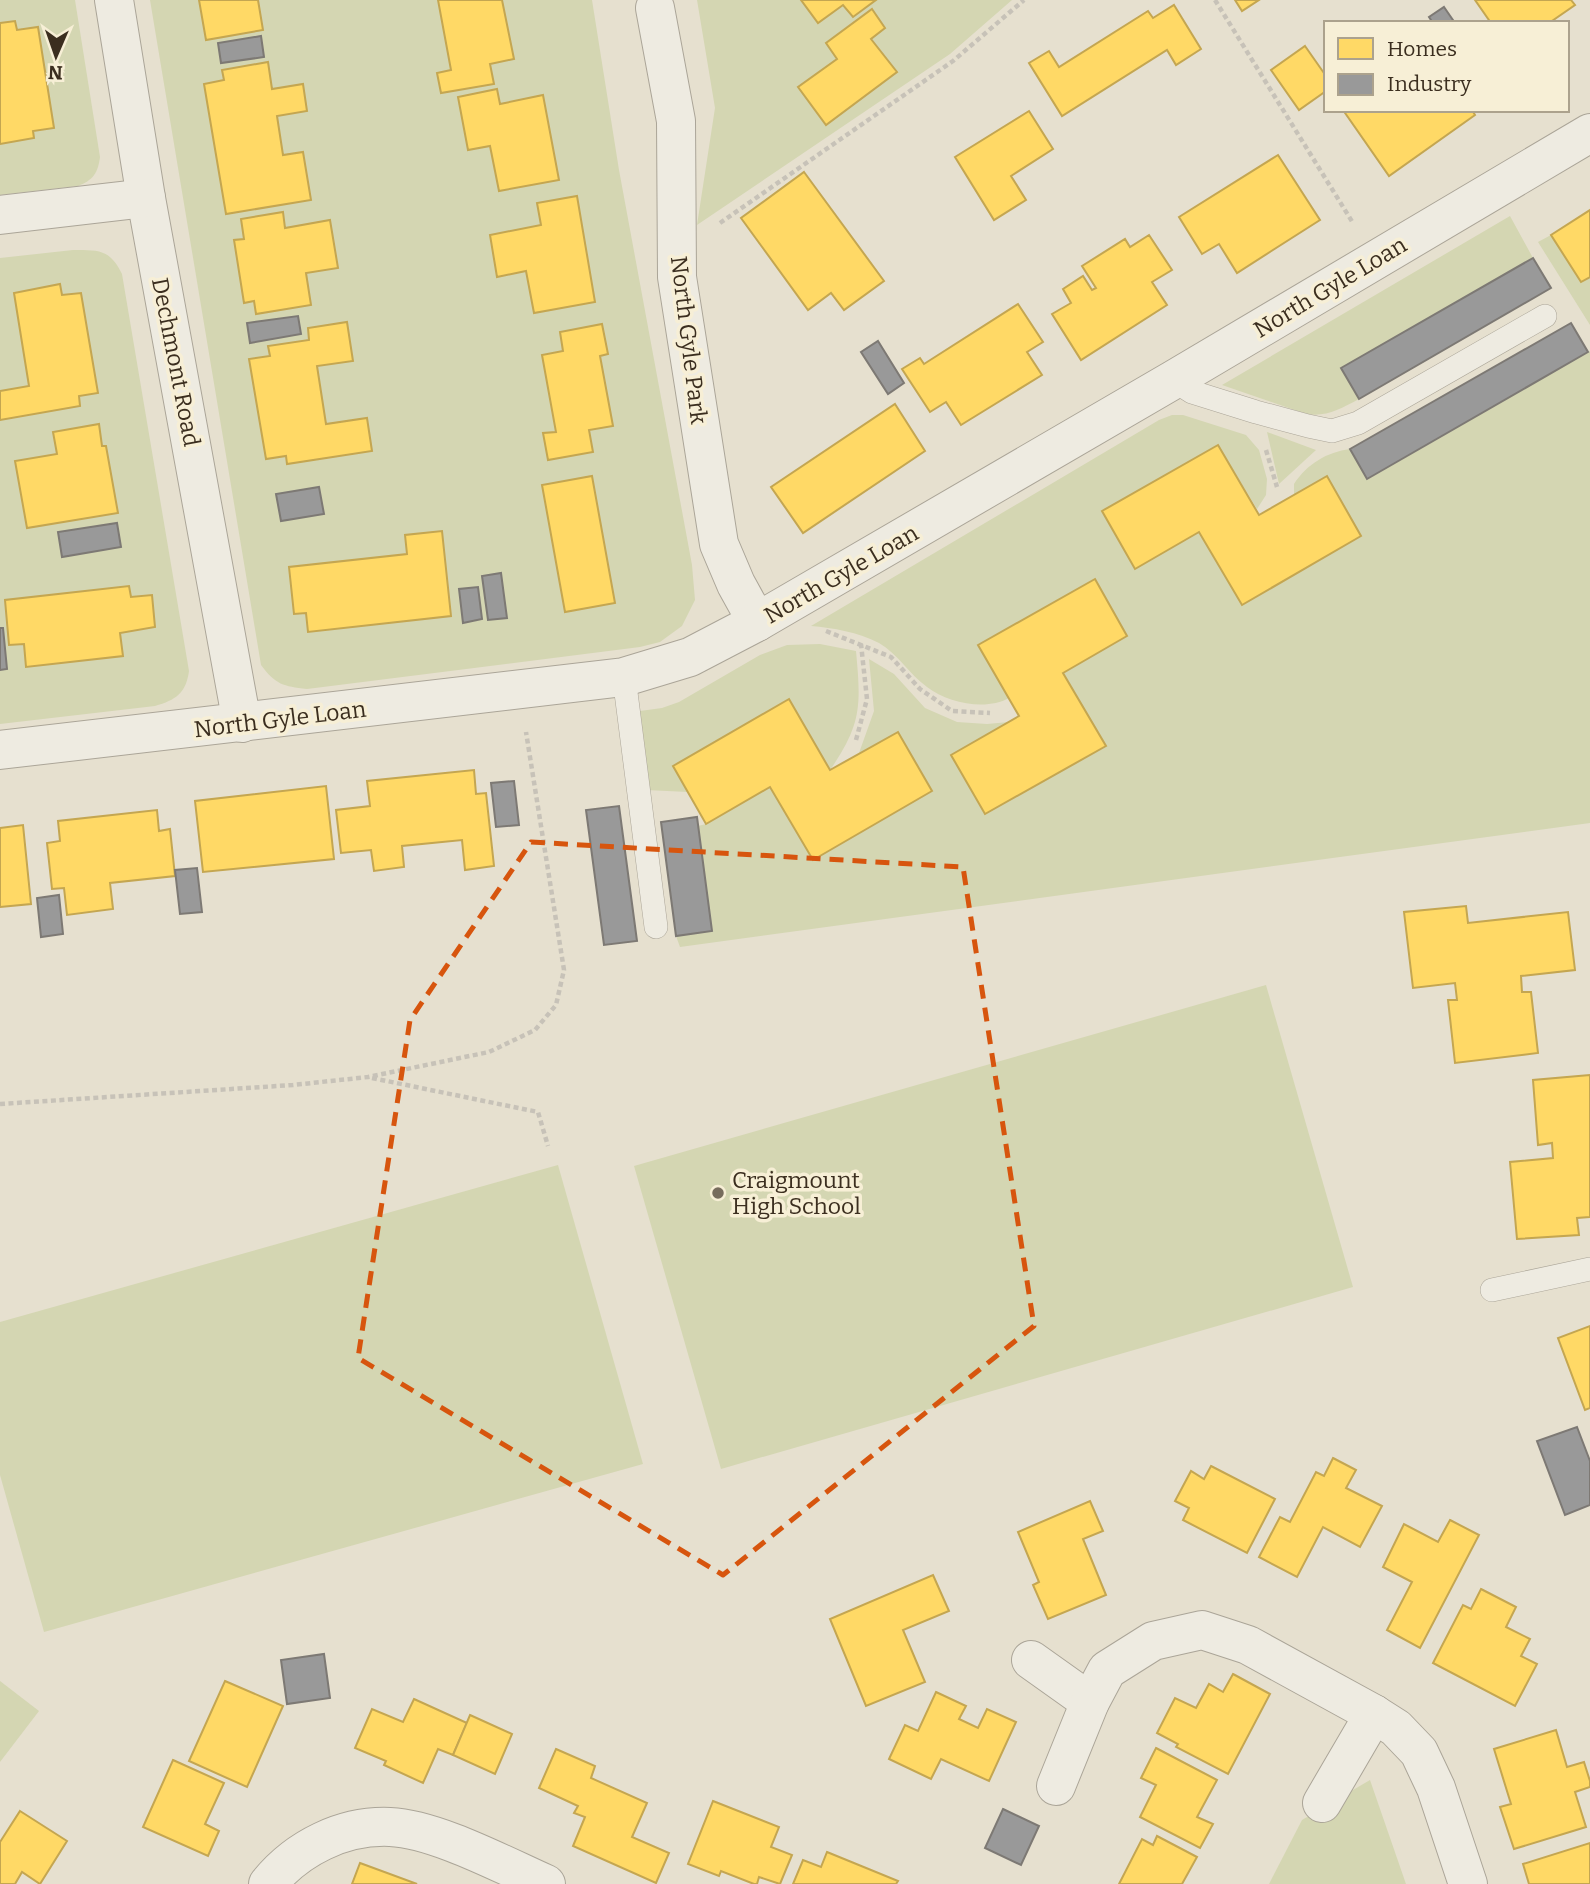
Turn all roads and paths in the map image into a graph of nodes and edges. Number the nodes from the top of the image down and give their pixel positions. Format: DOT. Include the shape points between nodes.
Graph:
graph roads {
  1 [pos="114,0"];
  2 [pos="1024,0"];
  3 [pos="1214,0"];
  4 [pos="655,8"];
  5 [pos="1590,133"];
  6 [pos="146,198"];
  7 [pos="0,215"];
  8 [pos="677,252"];
  9 [pos="1376,260"];
  10 [pos="1545,316"];
  11 [pos="1174,380"];
  12 [pos="790,603"];
  13 [pos="757,622"];
  14 [pos="861,643"];
  15 [pos="624,677"];
  16 [pos="519,691"];
  17 [pos="990,713"];
  18 [pos="242,723"];
  19 [pos="856,740"];
  20 [pos="0,750"];
  21 [pos="656,927"];
  22 [pos="368,1077"];
  23 [pos="0,1104"];
  24 [pos="548,1146"];
  25 [pos="1590,1269"];
  26 [pos="1492,1290"];
  27 [pos="1031,1660"];
  28 [pos="1090,1702"];
  29 [pos="1374,1714"];
  30 [pos="1056,1786"];
  31 [pos="1322,1802"];
  32 [pos="268,1884"];
  33 [pos="546,1884"];
  34 [pos="1468,1884"];
  1 -- 6 [label="street, Dechmont Road"];
  2 -- 8 [label="path" via="953,61"];
  3 -- 9 [label="path"];
  4 -- 8 [label="street, North Gyle Park" via="677,121"];
  5 -- 9 [label="street, North Gyle Loan"];
  6 -- 7 [label="street"];
  6 -- 18 [label="street, Dechmont Road"];
  8 -- 13 [label="street, North Gyle Park" via="677,277 719,544"];
  9 -- 11 [label="street, North Gyle Loan"];
  10 -- 11 [label="lane" via="1358,423 1332,431 1243,408"];
  11 -- 12 [label="street, North Gyle Loan"];
  12 -- 13 [label="street, North Gyle Loan"];
  12 -- 14 [label="path" via="820,629"];
  13 -- 15 [label="street, North Gyle Loan" via="690,657"];
  14 -- 17 [label="path" via="891,657 920,689 952,711"];
  14 -- 19 [label="path" via="867,699"];
  15 -- 16 [label="street, North Gyle Loan"];
  15 -- 21 [label="lane"];
  16 -- 18 [label="street, North Gyle Loan"];
  16 -- 22 [label="path" via="564,970 556,1005 535,1030 489,1052"];
  18 -- 20 [label="street, North Gyle Loan"];
  22 -- 23 [label="path"];
  22 -- 24 [label="path" via="538,1112"];
  25 -- 26 [label="lane"];
  27 -- 28 [label="street"];
  28 -- 29 [label="street" via="1107,1670 1153,1642 1202,1630 1248,1645"];
  28 -- 30 [label="street"];
  29 -- 31 [label="street"];
  29 -- 34 [label="street" via="1419,1752"];
  32 -- 33 [label="street" via="283,1866 323,1841 346,1832 390,1827 455,1844"];
}
